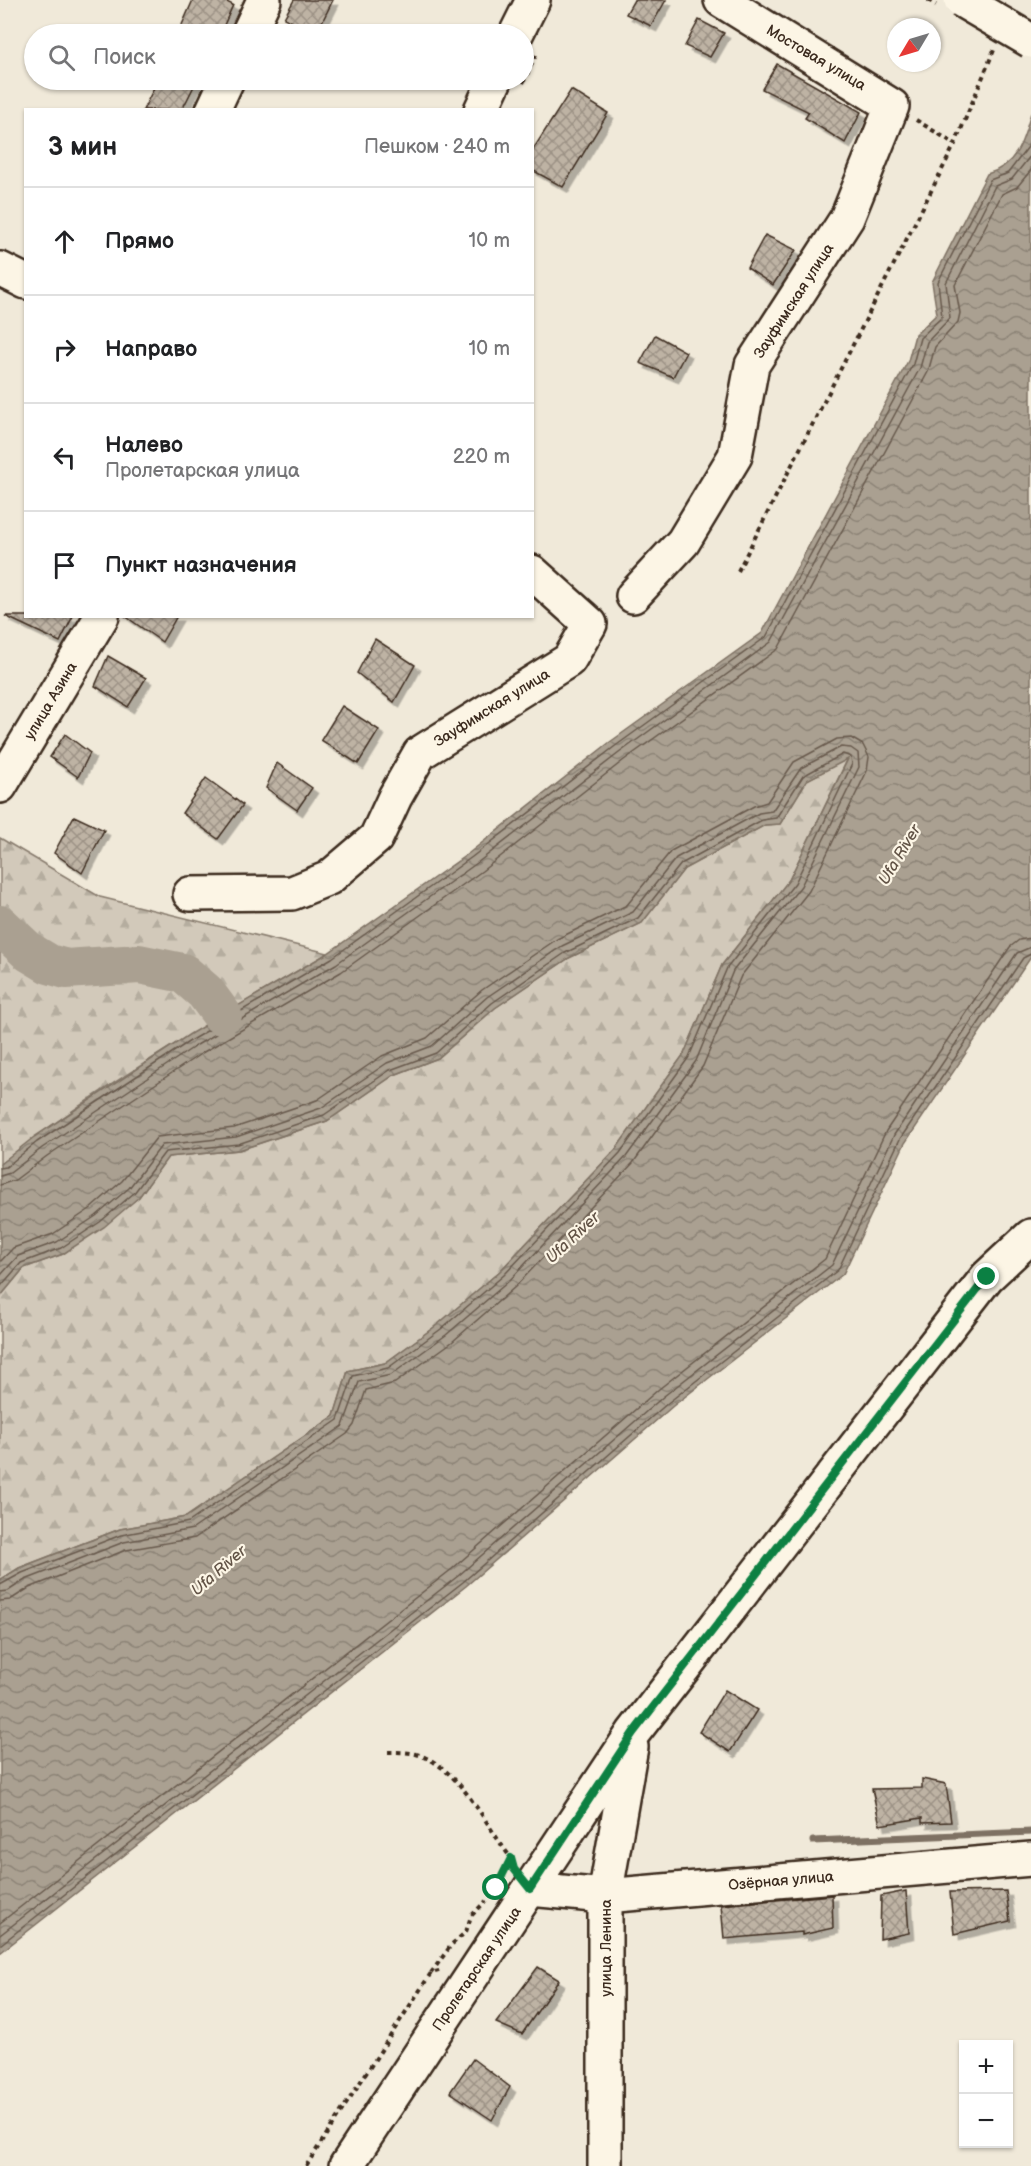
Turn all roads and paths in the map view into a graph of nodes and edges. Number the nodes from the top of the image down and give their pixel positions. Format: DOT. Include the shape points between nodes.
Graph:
graph roads {
  1 [pos="264,0"];
  2 [pos="532,0"];
  3 [pos="722,0"];
  4 [pos="961,0"];
  5 [pos="253,24"];
  6 [pos="521,24"];
  7 [pos="998,41"];
  8 [pos="1031,41"];
  9 [pos="222,90"];
  10 [pos="491,90"];
  11 [pos="886,101"];
  12 [pos="214,108"];
  13 [pos="483,108"];
  14 [pos="955,144"];
  15 [pos="0,268"];
  16 [pos="24,281"];
  17 [pos="738,571"];
  18 [pos="534,574"];
  19 [pos="633,596"];
  20 [pos="101,618"];
  21 [pos="0,786"];
  22 [pos="190,894"];
  23 [pos="1031,1236"];
  24 [pos="633,1733"];
  25 [pos="388,1752"];
  26 [pos="511,1858"];
  27 [pos="1031,1859"];
  28 [pos="496,1888"];
  29 [pos="530,1889"];
  30 [pos="605,1896"];
  31 [pos="489,1899"];
  32 [pos="484,1958"];
  33 [pos="431,1973"];
  34 [pos="306,2166"];
  35 [pos="346,2166"];
  36 [pos="605,2166"];
  1 -- 5 [label="street"];
  2 -- 6 [label="street"];
  3 -- 11 [label="street, Мостовая улица"];
  4 -- 8 [label="street, bridge"];
  7 -- 14 [label="path"];
  9 -- 12 [label="street"];
  10 -- 13 [label="street"];
  11 -- 14 [label="path"];
  11 -- 19 [label="street, Зауфимская улица" via="847,218 752,365 735,456 683,542"];
  14 -- 17 [label="path"];
  15 -- 16 [label="street"];
  18 -- 22 [label="street, Зауфимская улица" via="590,624 569,660 420,753 376,838 328,878 292,894"];
  20 -- 21 [label="street, улица Азина"];
  23 -- 24 [label="street, Пролетарская улица" via="987,1277"];
  24 -- 29 [label="street, Пролетарская улица"];
  24 -- 30 [label="street, улица Ленина"];
  25 -- 26 [label="path" via="416,1754 445,1769"];
  26 -- 28 [label="path"];
  26 -- 29 [label="path" via="514,1869"];
  27 -- 30 [label="street, Озёрная улица"];
  29 -- 30 [label="street, Озёрная улица"];
  29 -- 32 [label="street, Пролетарская улица"];
  30 -- 36 [label="street, улица Ленина"];
  31 -- 33 [label="path" via="471,1916 466,1932"];
  32 -- 33 [label="path"];
  32 -- 35 [label="street, Пролетарская улица"];
  33 -- 34 [label="path"];
}
